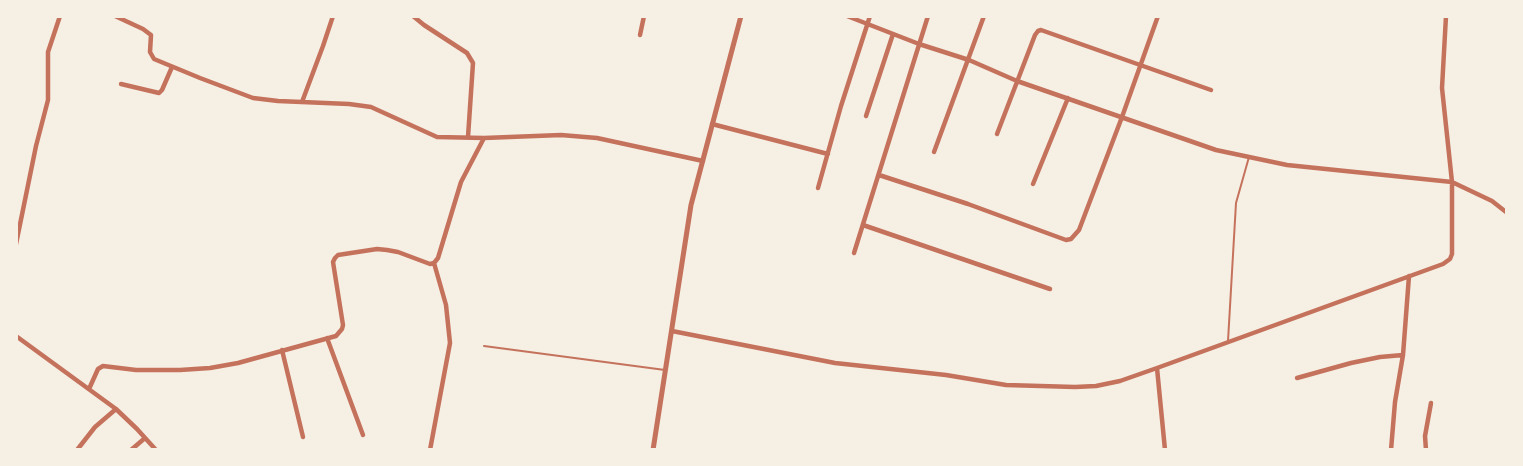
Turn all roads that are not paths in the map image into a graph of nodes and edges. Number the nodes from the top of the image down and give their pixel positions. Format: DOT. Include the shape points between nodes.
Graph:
graph roads {
  1 [pos="60,16"];
  2 [pos="115,16"];
  3 [pos="333,16"];
  4 [pos="413,16"];
  5 [pos="644,16"];
  6 [pos="741,16"];
  7 [pos="847,16"];
  8 [pos="870,16"];
  9 [pos="928,16"];
  10 [pos="984,16"];
  11 [pos="1158,16"];
  12 [pos="1446,16"];
  13 [pos="123,18"];
  14 [pos="868,24"];
  15 [pos="893,34"];
  16 [pos="640,35"];
  17 [pos="919,44"];
  18 [pos="969,60"];
  19 [pos="1141,65"];
  20 [pos="172,66"];
  21 [pos="1017,81"];
  22 [pos="121,84"];
  23 [pos="1211,90"];
  24 [pos="1068,98"];
  25 [pos="302,102"];
  26 [pos="866,116"];
  27 [pos="1122,117"];
  28 [pos="712,124"];
  29 [pos="997,134"];
  30 [pos="468,137"];
  31 [pos="484,138"];
  32 [pos="934,152"];
  33 [pos="828,154"];
  34 [pos="1249,157"];
  35 [pos="703,161"];
  36 [pos="879,175"];
  37 [pos="1452,182"];
  38 [pos="1034,184"];
  39 [pos="818,188"];
  40 [pos="1506,212"];
  41 [pos="863,225"];
  42 [pos="16,244"];
  43 [pos="854,253"];
  44 [pos="434,263"];
  45 [pos="1409,276"];
  46 [pos="1050,289"];
  47 [pos="672,331"];
  48 [pos="16,336"];
  49 [pos="327,338"];
  50 [pos="1228,342"];
  51 [pos="484,346"];
  52 [pos="282,350"];
  53 [pos="1403,355"];
  54 [pos="1157,368"];
  55 [pos="666,370"];
  56 [pos="1297,378"];
  57 [pos="89,389"];
  58 [pos="1431,403"];
  59 [pos="116,409"];
  60 [pos="363,435"];
  61 [pos="303,436"];
  62 [pos="145,438"];
  63 [pos="77,450"];
  64 [pos="131,450"];
  65 [pos="156,450"];
  66 [pos="430,450"];
  67 [pos="653,450"];
  68 [pos="1165,450"];
  69 [pos="1391,450"];
  70 [pos="1426,450"];
  1 -- 42 [label="street" via="48,52 48,100"];
  2 -- 13 [label="street"];
  3 -- 25 [label="street"];
  4 -- 30 [label="street" via="467,53 473,63"];
  5 -- 16 [label="street"];
  6 -- 28 [label="street"];
  7 -- 14 [label="street"];
  8 -- 14 [label="street"];
  9 -- 17 [label="street"];
  10 -- 18 [label="street"];
  11 -- 19 [label="street"];
  12 -- 37 [label="street" via="1442,88"];
  13 -- 20 [label="street" via="151,35 154,59"];
  14 -- 15 [label="street"];
  14 -- 33 [label="street"];
  15 -- 17 [label="street"];
  15 -- 26 [label="street"];
  17 -- 18 [label="street"];
  17 -- 36 [label="street"];
  18 -- 21 [label="street"];
  18 -- 32 [label="street"];
  19 -- 21 [label="street" via="1041,30 1035,35"];
  19 -- 23 [label="street"];
  19 -- 27 [label="street"];
  20 -- 22 [label="street" via="159,93"];
  20 -- 25 [label="street" via="254,98"];
  21 -- 24 [label="street"];
  21 -- 29 [label="street"];
  24 -- 27 [label="street"];
  24 -- 38 [label="street"];
  25 -- 30 [label="street" via="371,107 437,137"];
  27 -- 34 [label="street" via="1216,150"];
  27 -- 36 [label="street" via="1079,230 1071,240"];
  28 -- 33 [label="street"];
  28 -- 35 [label="street"];
  30 -- 31 [label="street"];
  31 -- 35 [label="street" via="597,138"];
  31 -- 44 [label="street" via="461,182"];
  33 -- 39 [label="street"];
  34 -- 37 [label="street" via="1287,165"];
  34 -- 50 [label="lane" via="1236,203"];
  35 -- 47 [label="street" via="691,205"];
  36 -- 41 [label="street"];
  37 -- 40 [label="street"];
  37 -- 45 [label="street" via="1450,259"];
  41 -- 43 [label="street"];
  41 -- 46 [label="street"];
  44 -- 49 [label="street" via="377,249 338,255 333,262 343,325 336,336"];
  44 -- 66 [label="street" via="446,304 450,342"];
  45 -- 50 [label="street"];
  45 -- 53 [label="street"];
  47 -- 54 [label="street" via="835,363 1006,385 1096,386"];
  47 -- 55 [label="street"];
  48 -- 57 [label="street"];
  49 -- 52 [label="street"];
  49 -- 60 [label="street"];
  50 -- 54 [label="street"];
  51 -- 55 [label="lane"];
  52 -- 57 [label="street" via="210,368 136,370 103,366"];
  52 -- 61 [label="street"];
  53 -- 56 [label="street" via="1351,363"];
  53 -- 69 [label="street"];
  54 -- 68 [label="street"];
  55 -- 67 [label="street"];
  57 -- 59 [label="street"];
  58 -- 70 [label="street"];
  59 -- 62 [label="street"];
  59 -- 63 [label="street"];
  62 -- 64 [label="street"];
  62 -- 65 [label="street"];
}
